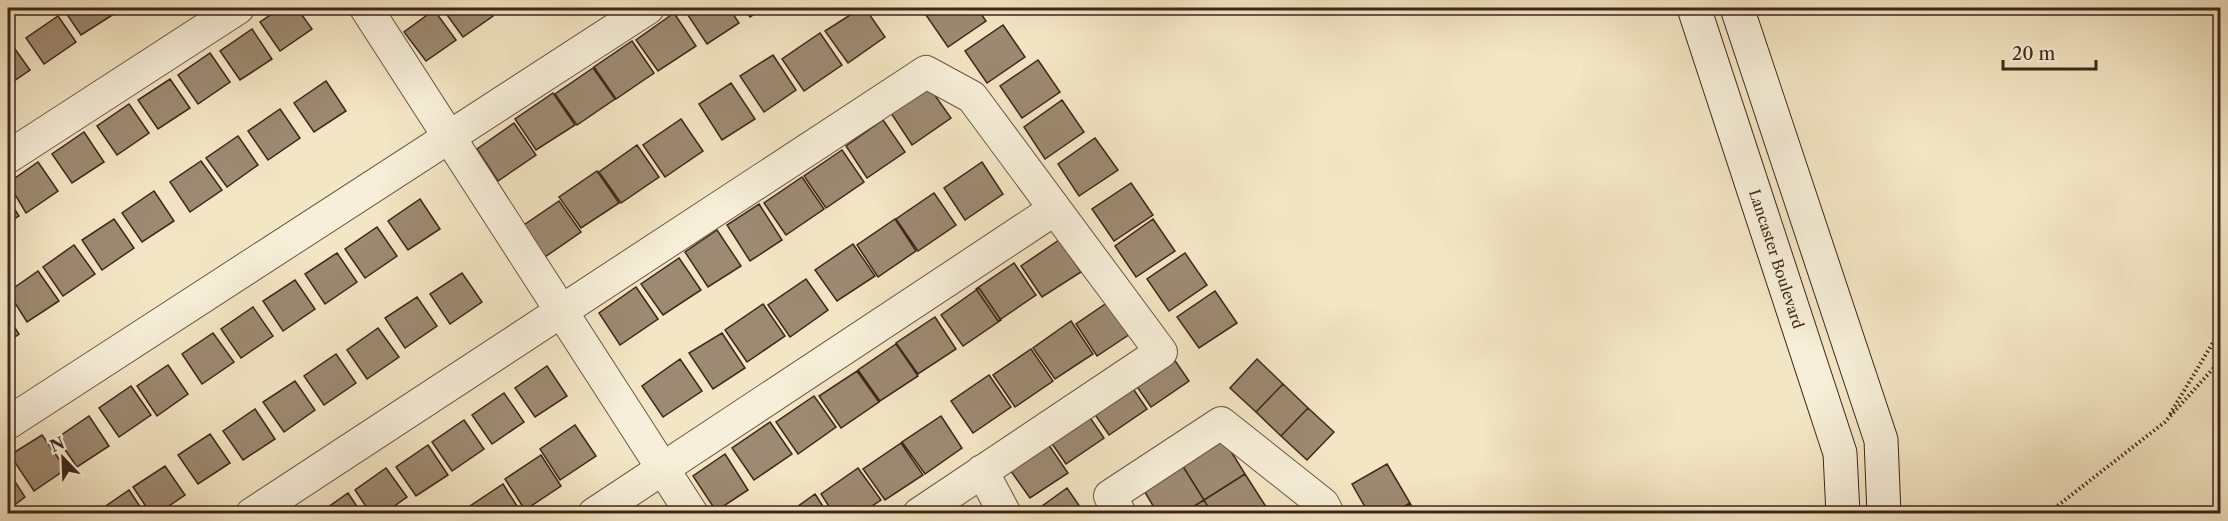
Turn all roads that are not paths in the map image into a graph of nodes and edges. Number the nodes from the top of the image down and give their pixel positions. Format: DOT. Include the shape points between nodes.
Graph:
graph roads {
  1 [pos="238,8"];
  2 [pos="366,8"];
  3 [pos="648,8"];
  4 [pos="1694,8"];
  5 [pos="1737,8"];
  6 [pos="449,136"];
  7 [pos="8,157"];
  8 [pos="1055,209"];
  9 [pos="562,310"];
  10 [pos="8,423"];
  11 [pos="663,468"];
  12 [pos="982,471"];
  13 [pos="252,513"];
  14 [pos="594,513"];
  15 [pos="692,513"];
  16 [pos="919,513"];
  17 [pos="1005,513"];
  18 [pos="1120,513"];
  19 [pos="1328,513"];
  20 [pos="1843,513"];
  21 [pos="1884,513"];
  1 -- 7 [label="street"];
  2 -- 6 [label="street"];
  3 -- 6 [label="street"];
  4 -- 20 [label="main road, Lancaster Boulevard" via="1840,453"];
  5 -- 21 [label="main road" via="1881,441"];
  6 -- 9 [label="street"];
  6 -- 10 [label="street"];
  8 -- 9 [label="street" via="972,96 926,72"];
  8 -- 11 [label="street"];
  8 -- 12 [label="street" via="1161,352"];
  9 -- 11 [label="street"];
  9 -- 13 [label="street"];
  11 -- 14 [label="street"];
  11 -- 15 [label="street"];
  12 -- 16 [label="street"];
  12 -- 17 [label="street"];
  18 -- 19 [label="street" via="1110,496 1221,423 1323,504"];
}
